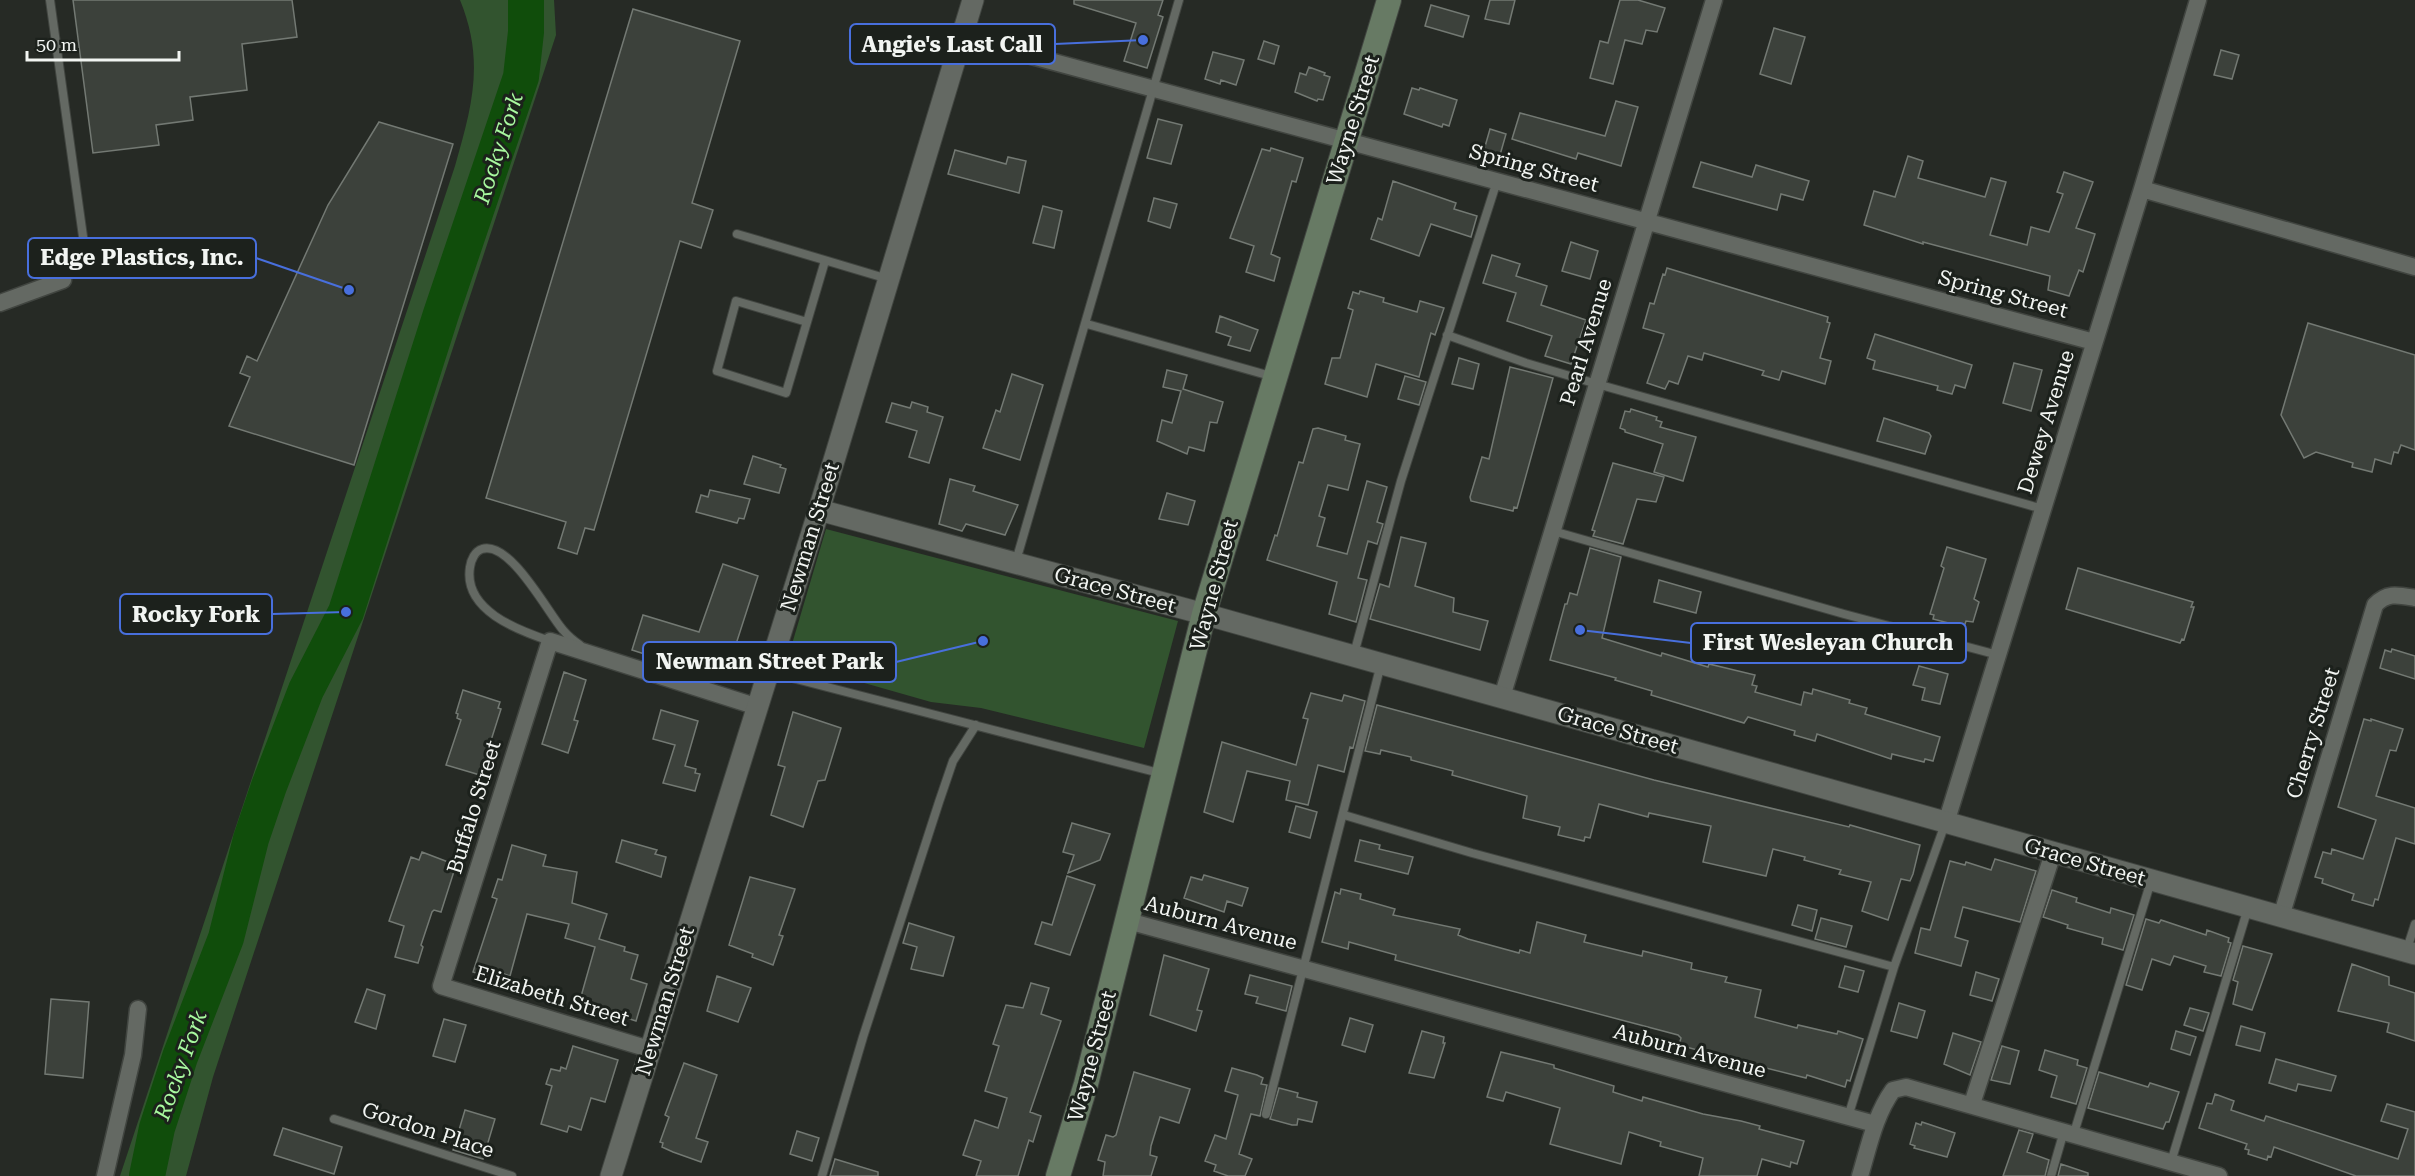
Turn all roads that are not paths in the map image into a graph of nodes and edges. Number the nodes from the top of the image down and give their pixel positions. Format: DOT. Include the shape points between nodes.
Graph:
graph roads {
  1 [pos="50,0"];
  2 [pos="973,0"];
  3 [pos="1179,0"];
  4 [pos="1389,0"];
  5 [pos="1714,0"];
  6 [pos="2198,0"];
  7 [pos="961,37"];
  8 [pos="1152,89"];
  9 [pos="1346,141"];
  10 [pos="1497,181"];
  11 [pos="2142,189"];
  12 [pos="1646,221"];
  13 [pos="737,234"];
  14 [pos="825,261"];
  15 [pos="2415,267"];
  16 [pos="888,279"];
  17 [pos="63,280"];
  18 [pos="0,303"];
  19 [pos="807,322"];
  20 [pos="1087,324"];
  21 [pos="1447,335"];
  22 [pos="2094,342"];
  23 [pos="1274,377"];
  24 [pos="1597,384"];
  25 [pos="2043,509"];
  26 [pos="819,510"];
  27 [pos="1553,531"];
  28 [pos="1016,563"];
  29 [pos="2415,598"];
  30 [pos="1204,614"];
  31 [pos="549,641"];
  32 [pos="589,652"];
  33 [pos="1998,655"];
  34 [pos="1354,656"];
  35 [pos="1381,664"];
  36 [pos="768,672"];
  37 [pos="1502,697"];
  38 [pos="758,707"];
  39 [pos="976,725"];
  40 [pos="1166,775"];
  41 [pos="1344,814"];
  42 [pos="1946,822"];
  43 [pos="2053,853"];
  44 [pos="2151,880"];
  45 [pos="2248,908"];
  46 [pos="2281,917"];
  47 [pos="1128,921"];
  48 [pos="2415,924"];
  49 [pos="2411,953"];
  50 [pos="1894,967"];
  51 [pos="1302,969"];
  52 [pos="441,986"];
  53 [pos="138,1009"];
  54 [pos="649,1049"];
  55 [pos="1972,1104"];
  56 [pos="1266,1114"];
  57 [pos="1848,1117"];
  58 [pos="334,1119"];
  59 [pos="1875,1124"];
  60 [pos="2069,1132"];
  61 [pos="2171,1162"];
  62 [pos="105,1176"];
  63 [pos="512,1176"];
  64 [pos="611,1176"];
  65 [pos="822,1176"];
  66 [pos="1058,1176"];
  67 [pos="1860,1176"];
  68 [pos="2051,1176"];
  69 [pos="2219,1176"];
  1 -- 17 [label="lane" via="86,258"];
  2 -- 7 [label="street, Newman Street"];
  3 -- 8 [label="lane"];
  4 -- 9 [label="main road, Wayne Street"];
  5 -- 12 [label="street, Pearl Avenue"];
  6 -- 11 [label="street, Dewey Avenue"];
  7 -- 8 [label="street, Spring Street"];
  7 -- 16 [label="street, Newman Street"];
  8 -- 9 [label="street, Spring Street"];
  8 -- 20 [label="lane"];
  9 -- 10 [label="street, Spring Street"];
  9 -- 23 [label="main road, Wayne Street"];
  10 -- 12 [label="street, Spring Street"];
  10 -- 21 [label="lane"];
  11 -- 15 [label="street"];
  11 -- 22 [label="street, Dewey Avenue"];
  12 -- 22 [label="street, Spring Street"];
  12 -- 24 [label="street, Pearl Avenue"];
  13 -- 14 [label="lane"];
  14 -- 16 [label="lane"];
  14 -- 19 [label="lane"];
  16 -- 26 [label="street, Newman Street"];
  17 -- 18 [label="street"];
  19 -- 19 [label="lane" via="786,393 717,371 736,301"];
  20 -- 23 [label="lane"];
  20 -- 28 [label="lane"];
  21 -- 24 [label="lane"];
  21 -- 34 [label="lane" via="1401,481"];
  22 -- 25 [label="street, Dewey Avenue"];
  23 -- 30 [label="main road, Wayne Street"];
  24 -- 25 [label="lane"];
  24 -- 27 [label="street, Pearl Avenue"];
  25 -- 33 [label="street, Dewey Avenue"];
  26 -- 28 [label="street, Grace Street"];
  26 -- 36 [label="street, Newman Street"];
  27 -- 33 [label="lane"];
  27 -- 37 [label="street, Pearl Avenue"];
  28 -- 30 [label="street, Grace Street"];
  29 -- 46 [label="street, Cherry Street" via="2392,594 2383,596 2375,605"];
  30 -- 34 [label="street, Grace Street"];
  30 -- 40 [label="main road, Wayne Street"];
  31 -- 32 [label="street"];
  31 -- 32 [label="lane" via="518,631 480,603 471,588 469,574 475,553 493,548 502,554 542,598 561,629"];
  31 -- 52 [label="street, Buffalo Street"];
  32 -- 38 [label="street"];
  33 -- 42 [label="street, Dewey Avenue"];
  34 -- 35 [label="street, Grace Street"];
  35 -- 37 [label="street, Grace Street"];
  35 -- 41 [label="lane"];
  36 -- 38 [label="street, Newman Street"];
  36 -- 39 [label="lane"];
  37 -- 42 [label="street, Grace Street"];
  38 -- 54 [label="street, Newman Street"];
  39 -- 40 [label="lane"];
  39 -- 65 [label="lane" via="953,761 939,802"];
  40 -- 47 [label="main road, Wayne Street"];
  41 -- 50 [label="lane" via="1472,853"];
  41 -- 51 [label="lane"];
  42 -- 43 [label="street, Grace Street"];
  42 -- 50 [label="lane"];
  43 -- 44 [label="street, Grace Street"];
  43 -- 55 [label="street"];
  44 -- 45 [label="street, Grace Street"];
  44 -- 60 [label="lane"];
  45 -- 46 [label="street, Grace Street"];
  45 -- 61 [label="lane"];
  46 -- 49 [label="street, Grace Street"];
  47 -- 51 [label="street, Auburn Avenue"];
  47 -- 66 [label="main road, Wayne Street"];
  48 -- 49 [label="lane"];
  50 -- 57 [label="lane"];
  51 -- 56 [label="lane"];
  51 -- 57 [label="street, Auburn Avenue"];
  52 -- 54 [label="street, Elizabeth Street"];
  53 -- 62 [label="street" via="133,1055"];
  54 -- 64 [label="street, Newman Street"];
  55 -- 59 [label="street" via="1906,1087 1893,1090"];
  55 -- 60 [label="street"];
  57 -- 59 [label="street, Auburn Avenue"];
  58 -- 63 [label="lane, Gordon Place"];
  59 -- 67 [label="street"];
  60 -- 61 [label="street"];
  60 -- 68 [label="lane"];
  61 -- 69 [label="street"];
}
